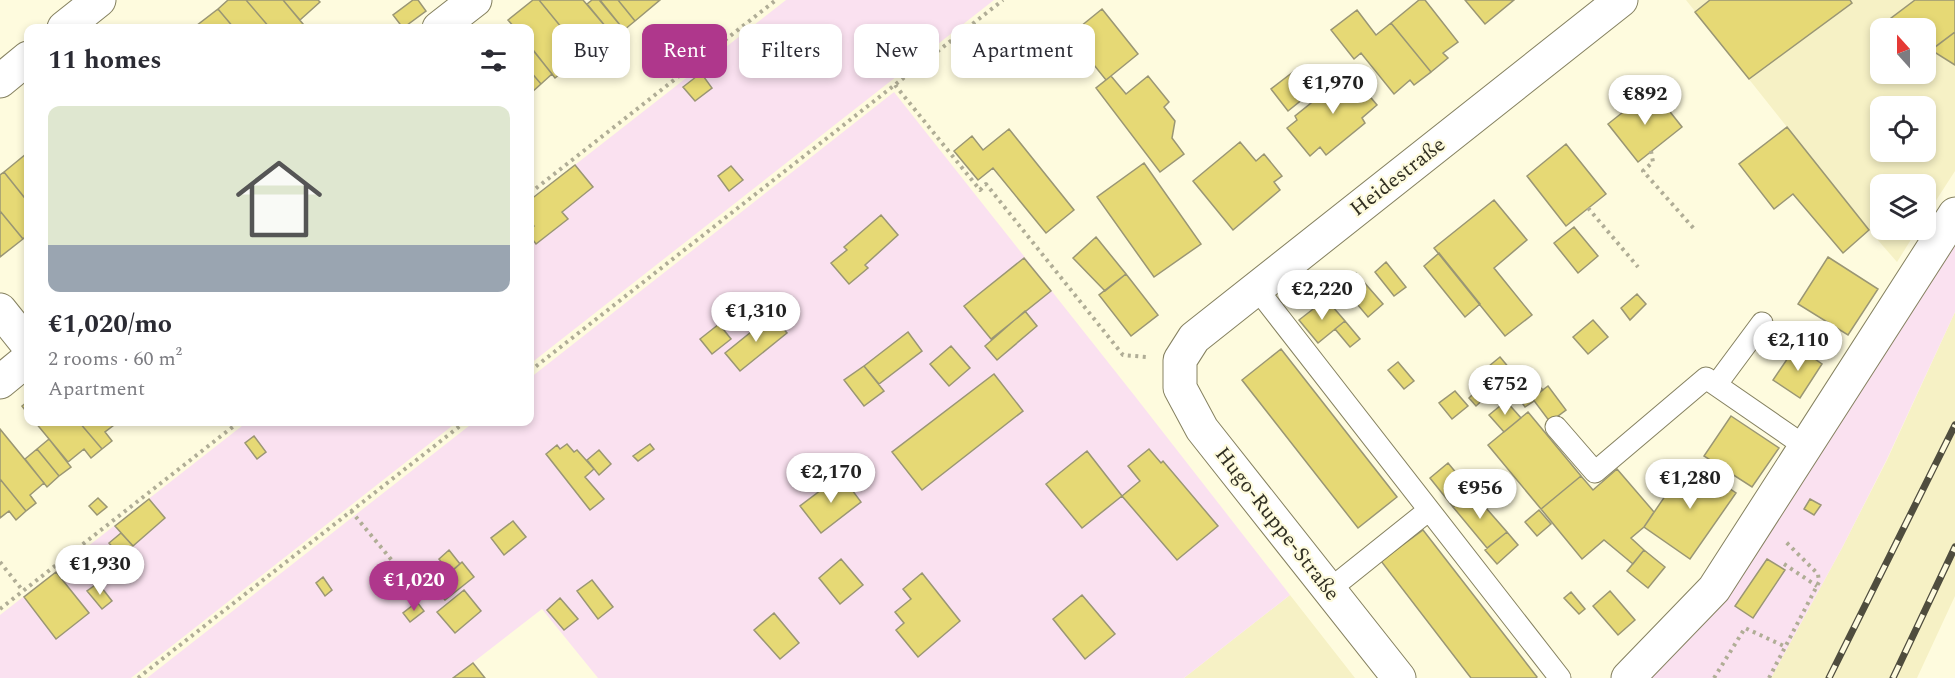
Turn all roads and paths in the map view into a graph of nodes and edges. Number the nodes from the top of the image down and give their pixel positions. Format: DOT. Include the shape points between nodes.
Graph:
graph roads {
  1 [pos="475,0"];
  2 [pos="776,0"];
  3 [pos="1003,0"];
  4 [pos="1621,0"];
  5 [pos="445,24"];
  6 [pos="24,61"];
  7 [pos="0,81"];
  8 [pos="895,85"];
  9 [pos="1651,151"];
  10 [pos="534,190"];
  11 [pos="1588,208"];
  12 [pos="1955,214"];
  13 [pos="1696,231"];
  14 [pos="1638,267"];
  15 [pos="1257,289"];
  16 [pos="0,309"];
  17 [pos="1762,323"];
  18 [pos="24,340"];
  19 [pos="1180,360"];
  20 [pos="24,362"];
  21 [pos="534,368"];
  22 [pos="0,382"];
  23 [pos="1716,385"];
  24 [pos="233,426"];
  25 [pos="460,426"];
  26 [pos="1556,427"];
  27 [pos="1806,447"];
  28 [pos="1429,510"];
  29 [pos="351,511"];
  30 [pos="1761,517"];
  31 [pos="0,562"];
  32 [pos="1784,564"];
  33 [pos="1817,586"];
  34 [pos="1329,590"];
  35 [pos="23,591"];
  36 [pos="419,593"];
  37 [pos="0,609"];
  38 [pos="1786,647"];
  39 [pos="138,678"];
  40 [pos="1398,678"];
  41 [pos="1560,678"];
  42 [pos="1628,678"];
  43 [pos="1714,678"];
  44 [pos="1769,678"];
  1 -- 5 [label="street"];
  2 -- 10 [label="path"];
  3 -- 8 [label="path"];
  4 -- 15 [label="street, Heidestraße"];
  6 -- 7 [label="street"];
  8 -- 19 [label="path" via="980,190 986,184 1123,355"];
  8 -- 21 [label="path"];
  9 -- 13 [label="path" via="1653,162 1643,171"];
  11 -- 14 [label="path"];
  12 -- 27 [label="street"];
  15 -- 19 [label="street, Heidestraße" via="1194,338"];
  15 -- 28 [label="lane"];
  16 -- 18 [label="street"];
  17 -- 23 [label="lane"];
  19 -- 34 [label="street, Hugo-Ruppe-Straße" via="1180,387 1202,429"];
  20 -- 22 [label="street"];
  23 -- 26 [label="lane" via="1706,378 1595,472"];
  23 -- 27 [label="lane"];
  24 -- 35 [label="path"];
  25 -- 29 [label="path"];
  27 -- 30 [label="street"];
  28 -- 34 [label="lane"];
  28 -- 41 [label="lane"];
  29 -- 36 [label="path"];
  29 -- 39 [label="path"];
  30 -- 33 [label="path" via="1818,574"];
  30 -- 42 [label="street" via="1714,589"];
  31 -- 35 [label="path"];
  32 -- 33 [label="path"];
  33 -- 38 [label="path"];
  34 -- 40 [label="street, Hugo-Ruppe-Straße"];
  35 -- 37 [label="path"];
  38 -- 43 [label="path" via="1745,628"];
  38 -- 44 [label="path"];
}
